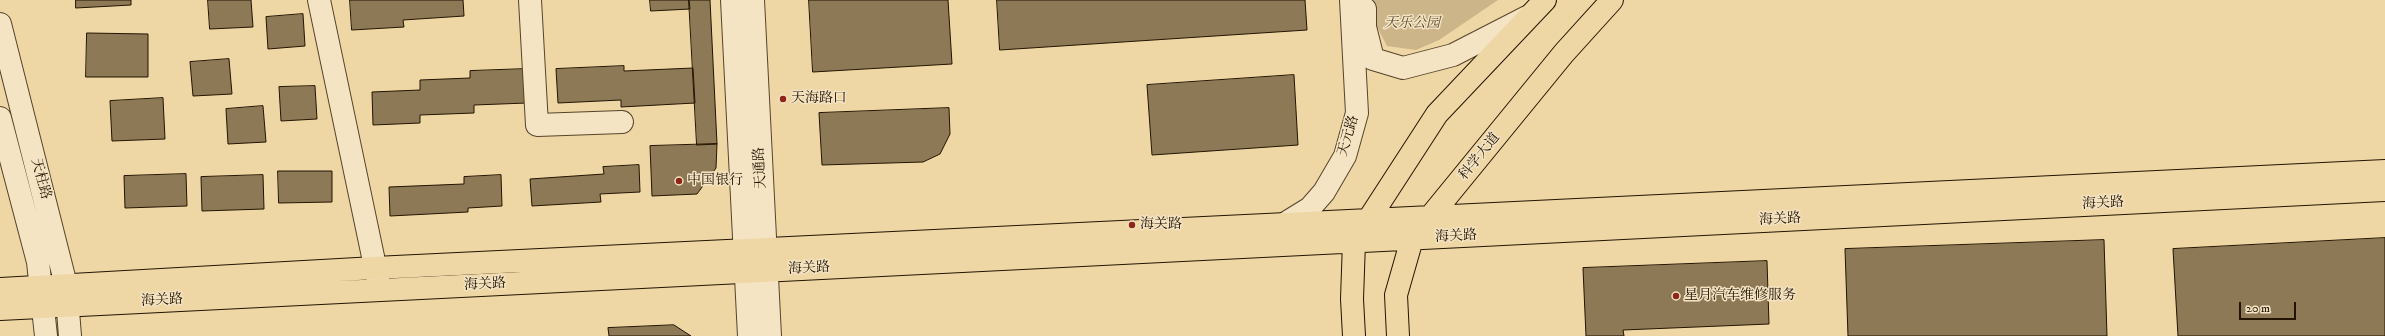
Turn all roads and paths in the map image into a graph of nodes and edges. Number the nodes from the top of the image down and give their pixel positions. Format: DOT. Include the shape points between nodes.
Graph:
graph roads {
  1 [pos="319,0"];
  2 [pos="530,0"];
  3 [pos="732,0"];
  4 [pos="753,0"];
  5 [pos="1351,0"];
  6 [pos="1364,0"];
  7 [pos="1612,0"];
  8 [pos="1538,7"];
  9 [pos="0,24"];
  10 [pos="0,118"];
  11 [pos="622,122"];
  12 [pos="2385,171"];
  13 [pos="2385,190"];
  14 [pos="1431,217"];
  15 [pos="1368,220"];
  16 [pos="1284,224"];
  17 [pos="1412,239"];
  18 [pos="1354,242"];
  19 [pos="755,250"];
  20 [pos="375,268"];
  21 [pos="767,271"];
  22 [pos="746,272"];
  23 [pos="0,289"];
  24 [pos="380,290"];
  25 [pos="67,296"];
  26 [pos="42,297"];
  27 [pos="0,309"];
  28 [pos="46,336"];
  29 [pos="70,336"];
  30 [pos="749,336"];
  31 [pos="770,336"];
  32 [pos="1354,336"];
  33 [pos="1398,336"];
  1 -- 20 [label="street"];
  2 -- 11 [label="street" via="537,125"];
  3 -- 19 [label="street, 天通路"];
  4 -- 19 [label="street, 天通路"];
  5 -- 16 [label="street, 天元路" via="1357,113 1345,156 1324,192 1310,208"];
  6 -- 8 [label="street" via="1366,27 1373,58 1403,68 1453,55"];
  7 -- 14 [label="main road, 科学大道" via="1564,53"];
  8 -- 15 [label="main road" via="1437,114"];
  9 -- 25 [label="street, 天柱路"];
  10 -- 26 [label="street, 天柱路" via="38,262"];
  12 -- 14 [label="main road, 海关路"];
  13 -- 17 [label="main road, 海关路"];
  14 -- 15 [label="main road, 海关路"];
  14 -- 17 [label="main road, 科学大道"];
  15 -- 16 [label="main road, 海关路"];
  15 -- 18 [label="main road"];
  16 -- 19 [label="main road, 海关路"];
  17 -- 18 [label="main road, 海关路"];
  17 -- 33 [label="main road, 科学大道" via="1396,295"];
  18 -- 21 [label="main road, 海关路"];
  18 -- 32 [label="main road"];
  19 -- 20 [label="main road, 海关路"];
  19 -- 21 [label="street, 天通路"];
  19 -- 22 [label="street, 天通路"];
  20 -- 24 [label="street"];
  20 -- 25 [label="main road, 海关路"];
  21 -- 22 [label="main road, 海关路"];
  21 -- 31 [label="street, 天通路"];
  22 -- 24 [label="main road, 海关路"];
  22 -- 30 [label="street, 天通路"];
  23 -- 26 [label="main road, 海关路"];
  24 -- 25 [label="main road, 海关路"];
  25 -- 26 [label="main road, 海关路"];
  25 -- 29 [label="street, 天柱路"];
  26 -- 27 [label="main road, 海关路"];
  26 -- 28 [label="street, 天柱路"];
}
